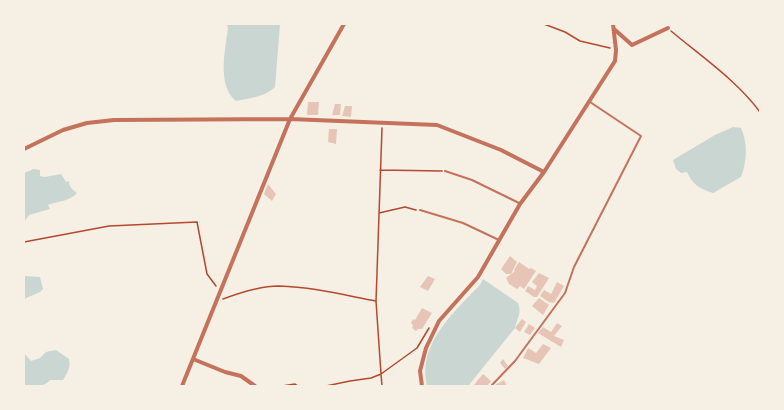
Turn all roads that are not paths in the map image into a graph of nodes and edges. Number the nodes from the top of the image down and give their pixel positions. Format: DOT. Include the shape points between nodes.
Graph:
graph roads {
  1 [pos="344,24"];
  2 [pos="612,24"];
  3 [pos="668,28"];
  4 [pos="614,29"];
  5 [pos="590,102"];
  6 [pos="290,119"];
  7 [pos="24,149"];
  8 [pos="446,171"];
  9 [pos="544,172"];
  10 [pos="520,204"];
  11 [pos="420,210"];
  12 [pos="499,240"];
  13 [pos="193,360"];
  14 [pos="182,386"];
  15 [pos="254,386"];
  16 [pos="422,386"];
  17 [pos="491,386"];
  1 -- 6 [label="street"];
  2 -- 4 [label="street"];
  3 -- 4 [label="street" via="632,44"];
  4 -- 5 [label="street" via="615,61"];
  5 -- 9 [label="street"];
  5 -- 17 [label="lane" via="641,136 574,267 565,294 515,361"];
  6 -- 7 [label="street" via="114,120 87,123 63,130"];
  6 -- 9 [label="street" via="437,125 501,150"];
  6 -- 13 [label="street"];
  8 -- 10 [label="lane" via="472,180"];
  9 -- 10 [label="street"];
  10 -- 12 [label="street"];
  11 -- 12 [label="lane" via="463,223"];
  12 -- 16 [label="street" via="478,277 439,322 426,348 420,371"];
  13 -- 14 [label="street"];
  13 -- 15 [label="street" via="241,376"];
}
